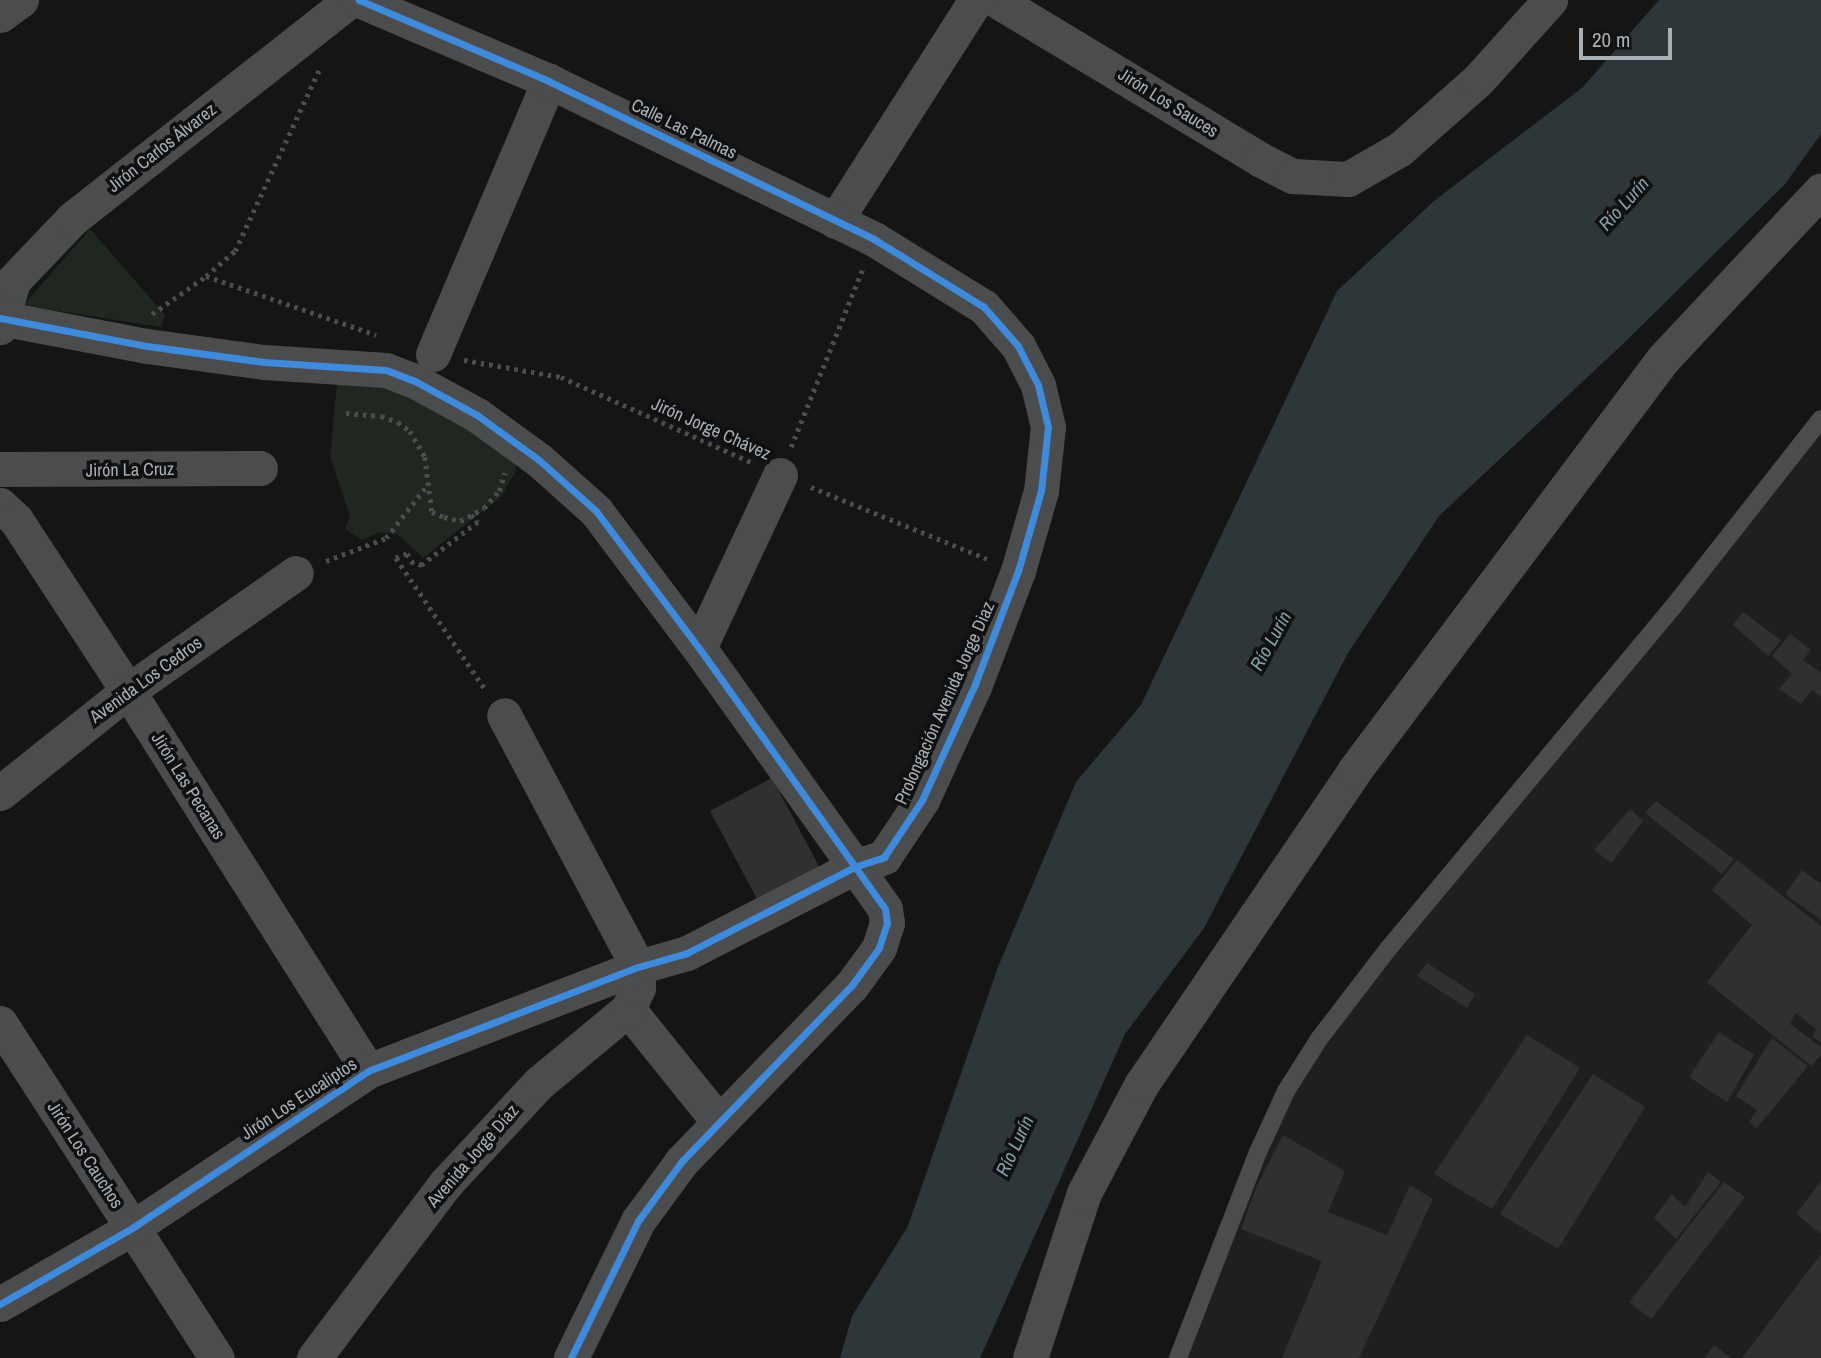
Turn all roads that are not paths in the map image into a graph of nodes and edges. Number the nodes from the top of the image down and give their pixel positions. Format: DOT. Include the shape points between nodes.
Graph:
graph roads {
  1 [pos="21,0"];
  2 [pos="350,0"];
  3 [pos="359,0"];
  4 [pos="976,0"];
  5 [pos="996,0"];
  6 [pos="1550,0"];
  7 [pos="0,15"];
  8 [pos="549,82"];
  9 [pos="1821,190"];
  10 [pos="835,221"];
  11 [pos="984,307"];
  12 [pos="1,321"];
  13 [pos="433,354"];
  14 [pos="1821,419"];
  15 [pos="260,468"];
  16 [pos="0,470"];
  17 [pos="780,475"];
  18 [pos="0,505"];
  19 [pos="296,573"];
  20 [pos="699,648"];
  21 [pos="128,691"];
  22 [pos="504,715"];
  23 [pos="0,793"];
  24 [pos="853,867"];
  25 [pos="638,967"];
  26 [pos="628,1009"];
  27 [pos="0,1023"];
  28 [pos="368,1071"];
  29 [pos="719,1122"];
  30 [pos="132,1228"];
  31 [pos="0,1304"];
  32 [pos="217,1358"];
  33 [pos="314,1358"];
  34 [pos="571,1358"];
  35 [pos="1030,1358"];
  36 [pos="1178,1358"];
  1 -- 7 [label="street"];
  2 -- 12 [label="street, Jirón Carlos Álvarez" via="72,219 13,282"];
  3 -- 8 [label="street, Calle Las Palmas"];
  4 -- 10 [label="street"];
  5 -- 6 [label="street, Jirón Los Sauces" via="1261,160 1293,176 1348,179 1400,149 1478,80"];
  8 -- 10 [label="street, Calle Las Palmas"];
  8 -- 13 [label="street"];
  9 -- 35 [label="street" via="1662,359 1354,771 1140,1085 1084,1193"];
  10 -- 11 [label="street, Calle Las Palmas" via="874,239"];
  11 -- 24 [label="street, Prolongación Avenida Jorge Diaz" via="1018,346 1038,385 1048,427 1041,491 1018,571 975,684 922,800 884,857"];
  12 -- 20 [label="street" via="264,362 386,370 415,381 477,415 539,460 596,511"];
  14 -- 36 [label="lane" via="1673,607 1388,949 1319,1040 1286,1091 1258,1152"];
  15 -- 16 [label="street, Jirón La Cruz"];
  17 -- 20 [label="street"];
  18 -- 21 [label="street, Jirón Las Pecanas" via="16,520"];
  19 -- 21 [label="street, Avenida Los Cedros"];
  20 -- 24 [label="street"];
  21 -- 23 [label="street, Avenida Los Cedros"];
  21 -- 28 [label="street, Jirón Las Pecanas"];
  22 -- 25 [label="street"];
  24 -- 25 [label="street, Prolongación Avenida Jorge Diaz" via="687,953"];
  24 -- 29 [label="street" via="885,909 887,923 879,948 852,985"];
  25 -- 26 [label="street" via="638,988"];
  25 -- 28 [label="street, Jirón Los Eucaliptos"];
  26 -- 29 [label="street"];
  26 -- 33 [label="street, Avenida Jorge Díaz" via="539,1083 446,1183"];
  27 -- 30 [label="street, Jirón Los Cauchos"];
  28 -- 30 [label="street, Jirón Los Eucaliptos"];
  29 -- 34 [label="street" via="681,1161 638,1220"];
  30 -- 31 [label="street, Jirón Los Eucaliptos"];
  30 -- 32 [label="street, Jirón Los Cauchos"];
}
